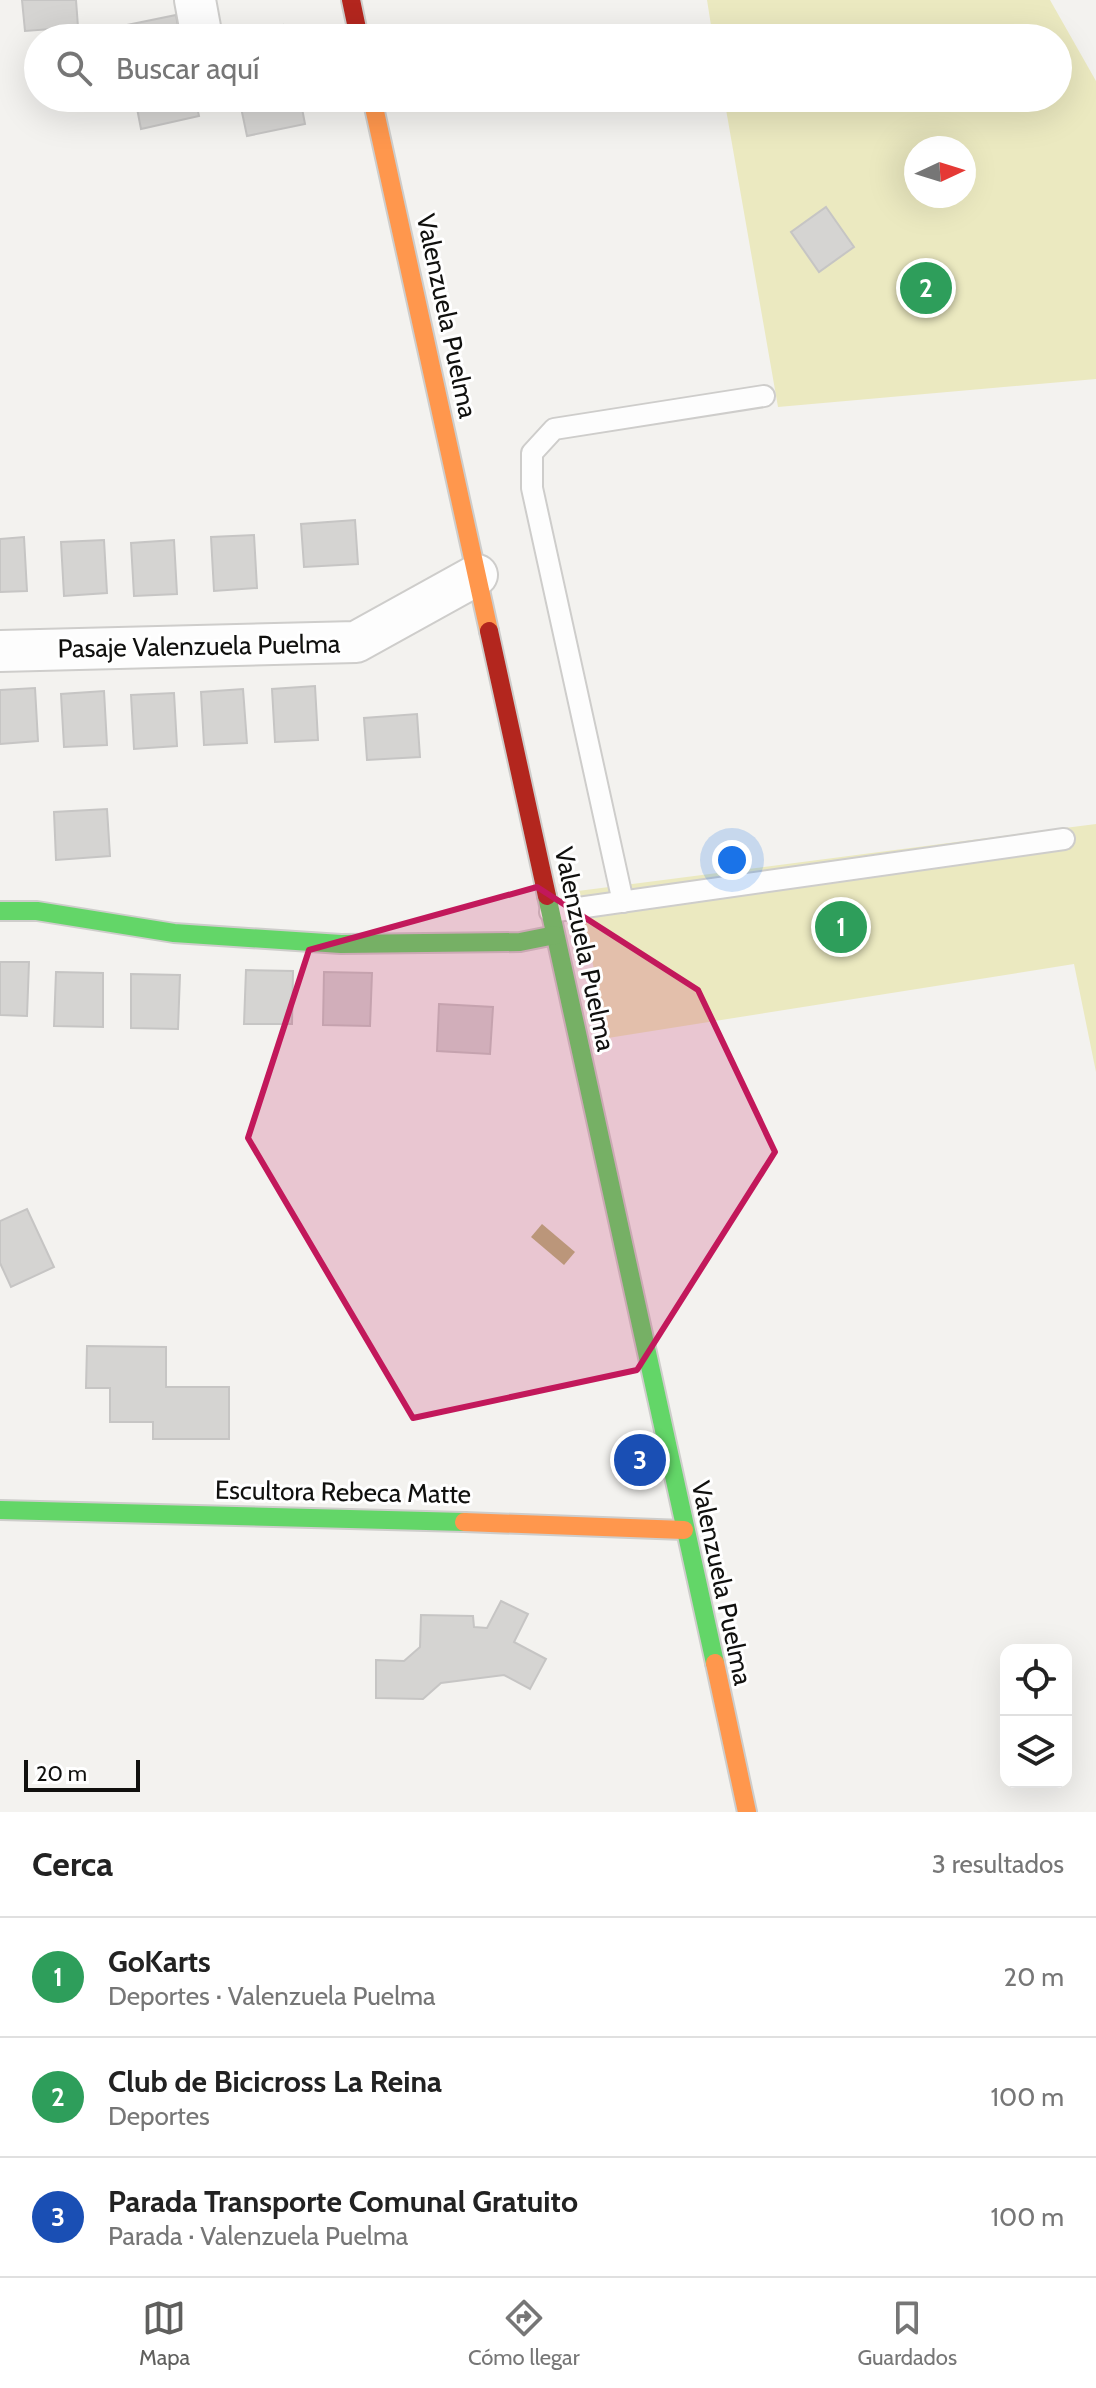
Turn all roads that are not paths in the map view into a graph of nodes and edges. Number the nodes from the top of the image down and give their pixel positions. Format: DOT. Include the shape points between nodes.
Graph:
graph roads {
  1 [pos="195,0"];
  2 [pos="351,0"];
  3 [pos="199,24"];
  4 [pos="356,24"];
  5 [pos="375,112"];
  6 [pos="764,396"];
  7 [pos="477,575"];
  8 [pos="0,651"];
  9 [pos="1064,839"];
  10 [pos="623,902"];
  11 [pos="0,911"];
  12 [pos="550,912"];
  13 [pos="555,935"];
  14 [pos="0,1510"];
  15 [pos="684,1530"];
  16 [pos="747,1812"];
  1 -- 3 [label="street"];
  2 -- 4 [label="street"];
  5 -- 7 [label="street, Valenzuela Puelma"];
  6 -- 10 [label="lane" via="554,429 532,453 532,488"];
  7 -- 8 [label="street, Pasaje Valenzuela Puelma" via="356,642"];
  7 -- 12 [label="street, Valenzuela Puelma"];
  9 -- 10 [label="lane"];
  10 -- 12 [label="lane"];
  11 -- 13 [label="street" via="37,911 174,933 341,944 520,942"];
  12 -- 13 [label="street, Valenzuela Puelma"];
  13 -- 15 [label="street, Valenzuela Puelma"];
  14 -- 15 [label="street, Escultora Rebeca Matte"];
  15 -- 16 [label="street, Valenzuela Puelma"];
}
